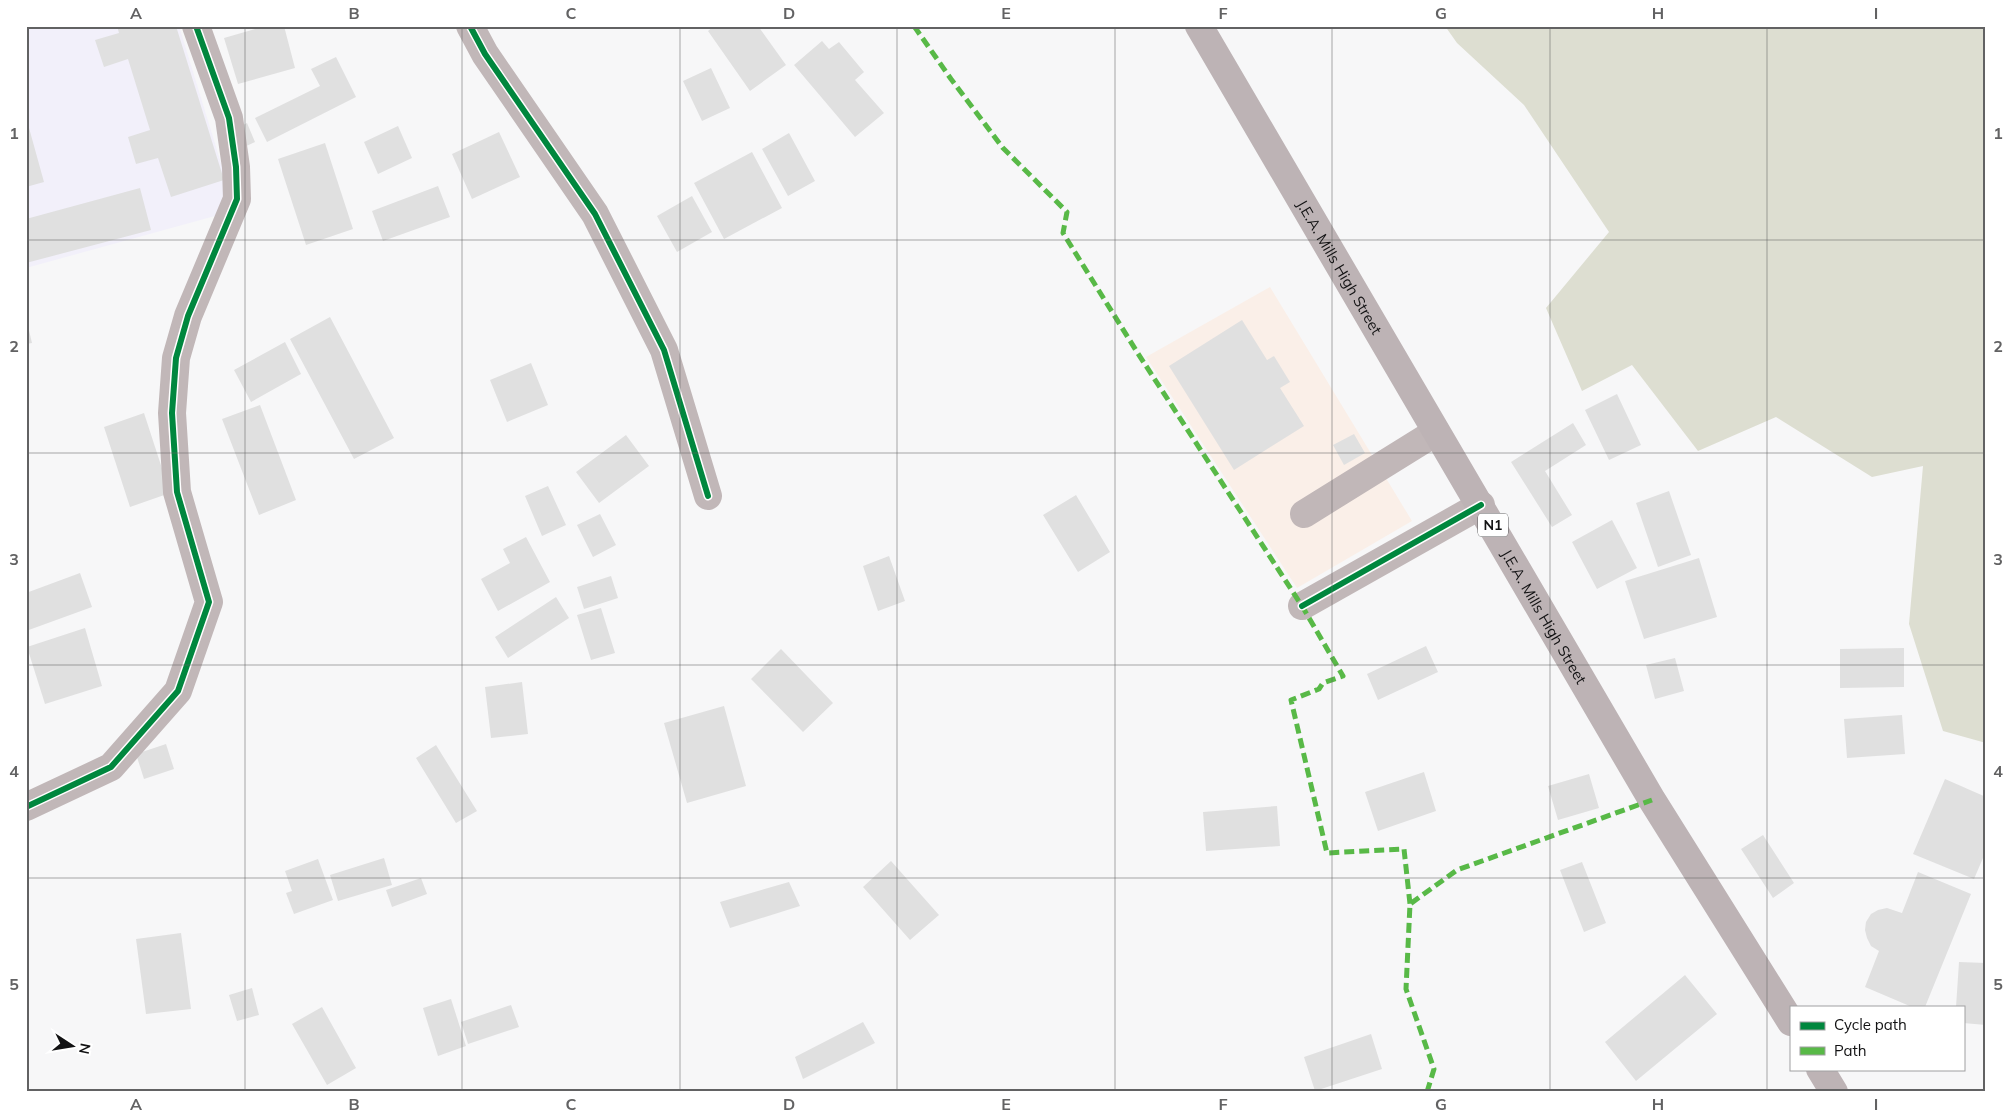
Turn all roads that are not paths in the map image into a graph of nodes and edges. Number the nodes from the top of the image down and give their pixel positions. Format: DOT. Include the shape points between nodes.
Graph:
graph roads {
  1 [pos="196,26"];
  2 [pos="470,26"];
  3 [pos="1199,26"];
  4 [pos="1436,432"];
  5 [pos="708,496"];
  6 [pos="1481,505"];
  7 [pos="1304,514"];
  8 [pos="1302,606"];
  9 [pos="26,807"];
  10 [pos="1790,1020"];
  11 [pos="1821,1070"];
  12 [pos="1834,1092"];
  1 -- 9 [label="street" via="229,118 237,199 188,316 176,358 172,413 177,492 209,602 178,691 111,767"];
  2 -- 5 [label="street" via="485,54 595,214 664,350"];
  3 -- 4 [label="highway, J.E.A. Mills High Street / N1"];
  4 -- 6 [label="highway, J.E.A. Mills High Street / N1"];
  4 -- 7 [label="street"];
  6 -- 8 [label="street"];
  6 -- 10 [label="highway, J.E.A. Mills High Street / N1" via="1652,800"];
  11 -- 12 [label="highway"];
}
